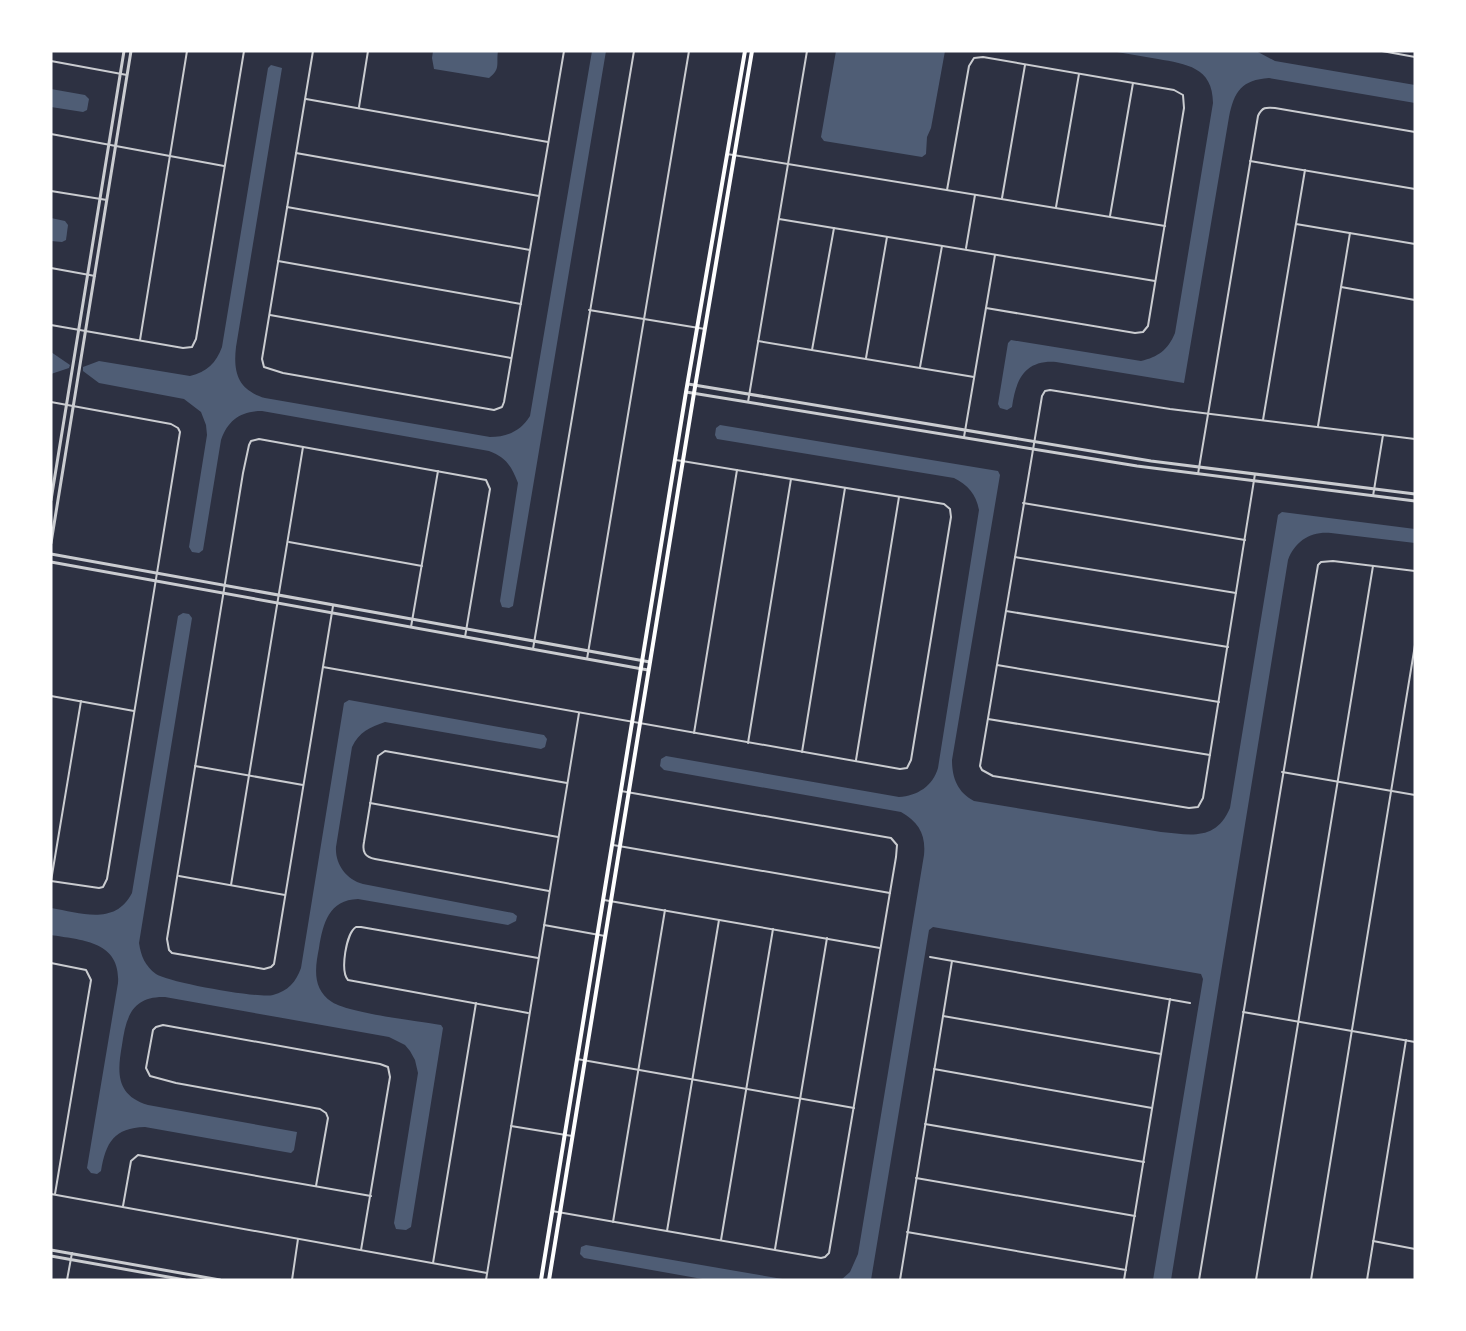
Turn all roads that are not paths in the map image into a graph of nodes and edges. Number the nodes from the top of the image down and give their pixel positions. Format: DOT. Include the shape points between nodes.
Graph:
graph roads {
  1 [pos="124,51"];
  2 [pos="131,51"];
  3 [pos="187,51"];
  4 [pos="244,51"];
  5 [pos="313,51"];
  6 [pos="368,51"];
  7 [pos="564,51"];
  8 [pos="634,51"];
  9 [pos="689,51"];
  10 [pos="745,51"];
  11 [pos="752,51"];
  12 [pos="807,51"];
  13 [pos="1382,51"];
  14 [pos="1415,57"];
  15 [pos="51,61"];
  16 [pos="1025,65"];
  17 [pos="121,74"];
  18 [pos="1079,74"];
  19 [pos="127,75"];
  20 [pos="1133,83"];
  21 [pos="305,99"];
  22 [pos="359,108"];
  23 [pos="1415,132"];
  24 [pos="51,134"];
  25 [pos="548,142"];
  26 [pos="109,145"];
  27 [pos="116,146"];
  28 [pos="296,153"];
  29 [pos="728,154"];
  30 [pos="734,155"];
  31 [pos="170,156"];
  32 [pos="1250,161"];
  33 [pos="789,164"];
  34 [pos="224,166"];
  35 [pos="1305,170"];
  36 [pos="1415,189"];
  37 [pos="947,190"];
  38 [pos="51,191"];
  39 [pos="539,195"];
  40 [pos="975,195"];
  41 [pos="100,199"];
  42 [pos="1002,199"];
  43 [pos="107,200"];
  44 [pos="287,207"];
  45 [pos="1056,208"];
  46 [pos="1110,217"];
  47 [pos="779,219"];
  48 [pos="1296,224"];
  49 [pos="1164,226"];
  50 [pos="834,228"];
  51 [pos="1350,233"];
  52 [pos="887,237"];
  53 [pos="1415,244"];
  54 [pos="942,246"];
  55 [pos="530,250"];
  56 [pos="966,250"];
  57 [pos="995,255"];
  58 [pos="278,261"];
  59 [pos="51,268"];
  60 [pos="88,275"];
  61 [pos="95,276"];
  62 [pos="1155,281"];
  63 [pos="1341,287"];
  64 [pos="1415,300"];
  65 [pos="520,304"];
  66 [pos="986,308"];
  67 [pos="589,310"];
  68 [pos="270,315"];
  69 [pos="644,319"];
  70 [pos="51,324"];
  71 [pos="697,328"];
  72 [pos="79,329"];
  73 [pos="705,329"];
  74 [pos="86,330"];
  75 [pos="140,340"];
  76 [pos="758,341"];
  77 [pos="812,350"];
  78 [pos="512,358"];
  79 [pos="866,359"];
  80 [pos="920,368"];
  81 [pos="974,377"];
  82 [pos="688,384"];
  83 [pos="695,386"];
  84 [pos="686,392"];
  85 [pos="694,393"];
  86 [pos="749,395"];
  87 [pos="51,402"];
  88 [pos="748,402"];
  89 [pos="66,405"];
  90 [pos="74,406"];
  91 [pos="1208,413"];
  92 [pos="1263,420"];
  93 [pos="1318,427"];
  94 [pos="965,430"];
  95 [pos="1383,435"];
  96 [pos="964,437"];
  97 [pos="1415,439"];
  98 [pos="1033,441"];
  99 [pos="303,447"];
  100 [pos="1032,448"];
  101 [pos="675,460"];
  102 [pos="683,461"];
  103 [pos="1199,467"];
  104 [pos="737,470"];
  105 [pos="438,471"];
  106 [pos="1198,474"];
  107 [pos="1256,474"];
  108 [pos="791,479"];
  109 [pos="1254,481"];
  110 [pos="845,488"];
  111 [pos="1375,489"];
  112 [pos="1415,494"];
  113 [pos="1374,496"];
  114 [pos="899,497"];
  115 [pos="51,500"];
  116 [pos="1415,501"];
  117 [pos="1023,503"];
  118 [pos="1245,540"];
  119 [pos="288,542"];
  120 [pos="51,543"];
  121 [pos="51,554"];
  122 [pos="1015,557"];
  123 [pos="51,561"];
  124 [pos="422,566"];
  125 [pos="1373,566"];
  126 [pos="1415,571"];
  127 [pos="157,574"];
  128 [pos="156,580"];
  129 [pos="225,586"];
  130 [pos="224,593"];
  131 [pos="1236,594"];
  132 [pos="279,596"];
  133 [pos="278,603"];
  134 [pos="333,606"];
  135 [pos="1006,611"];
  136 [pos="332,612"];
  137 [pos="412,620"];
  138 [pos="411,627"];
  139 [pos="466,630"];
  140 [pos="465,637"];
  141 [pos="534,642"];
  142 [pos="1415,645"];
  143 [pos="1227,647"];
  144 [pos="533,649"];
  145 [pos="588,652"];
  146 [pos="587,659"];
  147 [pos="643,661"];
  148 [pos="650,662"];
  149 [pos="997,665"];
  150 [pos="323,667"];
  151 [pos="642,668"];
  152 [pos="649,670"];
  153 [pos="51,696"];
  154 [pos="81,701"];
  155 [pos="1219,702"];
  156 [pos="135,711"];
  157 [pos="579,713"];
  158 [pos="988,719"];
  159 [pos="633,723"];
  160 [pos="640,724"];
  161 [pos="694,733"];
  162 [pos="748,742"];
  163 [pos="802,752"];
  164 [pos="1210,755"];
  165 [pos="856,761"];
  166 [pos="195,766"];
  167 [pos="1282,772"];
  168 [pos="249,775"];
  169 [pos="1337,782"];
  170 [pos="567,783"];
  171 [pos="303,785"];
  172 [pos="621,791"];
  173 [pos="1391,791"];
  174 [pos="628,792"];
  175 [pos="1415,795"];
  176 [pos="370,803"];
  177 [pos="558,837"];
  178 [pos="613,845"];
  179 [pos="620,846"];
  180 [pos="178,876"];
  181 [pos="51,881"];
  182 [pos="231,885"];
  183 [pos="549,891"];
  184 [pos="890,893"];
  185 [pos="285,895"];
  186 [pos="604,900"];
  187 [pos="611,901"];
  188 [pos="665,910"];
  189 [pos="719,920"];
  190 [pos="544,925"];
  191 [pos="773,929"];
  192 [pos="598,934"];
  193 [pos="605,936"];
  194 [pos="827,938"];
  195 [pos="880,948"];
  196 [pos="930,957"];
  197 [pos="538,958"];
  198 [pos="952,961"];
  199 [pos="51,963"];
  200 [pos="1170,999"];
  201 [pos="1190,1003"];
  202 [pos="476,1004"];
  203 [pos="1243,1012"];
  204 [pos="529,1013"];
  205 [pos="943,1016"];
  206 [pos="1298,1021"];
  207 [pos="1352,1031"];
  208 [pos="1406,1040"];
  209 [pos="1415,1042"];
  210 [pos="1161,1054"];
  211 [pos="578,1059"];
  212 [pos="584,1061"];
  213 [pos="638,1070"];
  214 [pos="934,1070"];
  215 [pos="692,1080"];
  216 [pos="746,1089"];
  217 [pos="800,1098"];
  218 [pos="854,1108"];
  219 [pos="1152,1108"];
  220 [pos="925,1124"];
  221 [pos="511,1126"];
  222 [pos="565,1135"];
  223 [pos="572,1136"];
  224 [pos="1144,1162"];
  225 [pos="916,1178"];
  226 [pos="316,1186"];
  227 [pos="51,1194"];
  228 [pos="56,1194"];
  229 [pos="370,1196"];
  230 [pos="123,1207"];
  231 [pos="552,1211"];
  232 [pos="560,1212"];
  233 [pos="1135,1216"];
  234 [pos="613,1222"];
  235 [pos="667,1231"];
  236 [pos="908,1232"];
  237 [pos="298,1239"];
  238 [pos="721,1241"];
  239 [pos="1373,1241"];
  240 [pos="1415,1249"];
  241 [pos="51,1250"];
  242 [pos="362,1250"];
  243 [pos="775,1250"];
  244 [pos="72,1253"];
  245 [pos="51,1256"];
  246 [pos="71,1260"];
  247 [pos="433,1263"];
  248 [pos="1126,1270"];
  249 [pos="487,1273"];
  250 [pos="67,1280"];
  251 [pos="185,1280"];
  252 [pos="220,1280"];
  253 [pos="292,1280"];
  254 [pos="486,1280"];
  255 [pos="544,1280"];
  256 [pos="900,1280"];
  257 [pos="1124,1280"];
  258 [pos="1200,1280"];
  259 [pos="1256,1280"];
  260 [pos="1311,1280"];
  261 [pos="1367,1280"];
  1 -- 17 [label="street"];
  2 -- 19 [label="street"];
  3 -- 31 [label="street"];
  4 -- 34 [label="street"];
  5 -- 21 [label="street"];
  6 -- 22 [label="street"];
  7 -- 25 [label="street"];
  8 -- 67 [label="street"];
  9 -- 69 [label="street"];
  10 -- 29 [label="main road"];
  11 -- 30 [label="main road"];
  12 -- 33 [label="street"];
  13 -- 14 [label="street"];
  15 -- 17 [label="street"];
  16 -- 18 [label="street"];
  16 -- 37 [label="street" via="982,57 974,58 969,66"];
  16 -- 42 [label="street"];
  17 -- 19 [label="street"];
  17 -- 26 [label="street"];
  18 -- 20 [label="street"];
  18 -- 45 [label="street"];
  19 -- 27 [label="street"];
  20 -- 46 [label="street"];
  20 -- 49 [label="street" via="1184,94 1185,108"];
  21 -- 22 [label="street"];
  21 -- 28 [label="street"];
  22 -- 25 [label="street"];
  23 -- 32 [label="street" via="1266,107 1258,116"];
  24 -- 26 [label="street"];
  25 -- 39 [label="street"];
  26 -- 27 [label="street"];
  26 -- 41 [label="street"];
  27 -- 31 [label="street"];
  27 -- 43 [label="street"];
  28 -- 39 [label="street"];
  28 -- 44 [label="street"];
  29 -- 30 [label="street"];
  29 -- 71 [label="main road"];
  30 -- 33 [label="street"];
  30 -- 73 [label="main road"];
  31 -- 34 [label="street"];
  31 -- 75 [label="street"];
  32 -- 35 [label="street"];
  32 -- 91 [label="street"];
  33 -- 37 [label="street"];
  33 -- 47 [label="street"];
  34 -- 75 [label="street" via="196,339 192,346 183,348"];
  35 -- 36 [label="street"];
  35 -- 48 [label="street"];
  37 -- 40 [label="street"];
  38 -- 41 [label="street"];
  39 -- 55 [label="street"];
  40 -- 42 [label="street"];
  40 -- 56 [label="street"];
  41 -- 43 [label="street"];
  41 -- 60 [label="street"];
  42 -- 45 [label="street"];
  43 -- 61 [label="street"];
  44 -- 55 [label="street"];
  44 -- 58 [label="street"];
  45 -- 46 [label="street"];
  46 -- 49 [label="street"];
  47 -- 50 [label="street"];
  47 -- 76 [label="street"];
  48 -- 51 [label="street"];
  48 -- 92 [label="street"];
  49 -- 62 [label="street"];
  50 -- 52 [label="street"];
  50 -- 77 [label="street"];
  51 -- 53 [label="street"];
  51 -- 63 [label="street"];
  52 -- 54 [label="street"];
  52 -- 79 [label="street"];
  54 -- 56 [label="street"];
  54 -- 80 [label="street"];
  55 -- 65 [label="street"];
  56 -- 57 [label="street"];
  57 -- 62 [label="street"];
  57 -- 66 [label="street"];
  58 -- 65 [label="street"];
  58 -- 68 [label="street"];
  59 -- 60 [label="street"];
  60 -- 61 [label="street"];
  60 -- 72 [label="street"];
  61 -- 74 [label="street"];
  62 -- 66 [label="street" via="1148,326 1143,332"];
  63 -- 64 [label="street"];
  63 -- 93 [label="street"];
  65 -- 78 [label="street"];
  66 -- 81 [label="street"];
  67 -- 69 [label="street"];
  67 -- 141 [label="street"];
  68 -- 78 [label="street"];
  68 -- 78 [label="street" via="262,359 264,368 283,374 490,410 502,406"];
  69 -- 71 [label="street"];
  69 -- 145 [label="street"];
  70 -- 72 [label="street"];
  71 -- 73 [label="street"];
  71 -- 82 [label="main road"];
  72 -- 74 [label="street"];
  72 -- 89 [label="street"];
  73 -- 83 [label="main road"];
  74 -- 75 [label="street"];
  74 -- 90 [label="street"];
  76 -- 77 [label="street"];
  76 -- 86 [label="street"];
  77 -- 79 [label="street"];
  79 -- 80 [label="street"];
  80 -- 81 [label="street"];
  81 -- 94 [label="street"];
  82 -- 83 [label="street"];
  82 -- 84 [label="main road"];
  83 -- 85 [label="main road"];
  83 -- 86 [label="street"];
  84 -- 85 [label="street"];
  84 -- 101 [label="main road"];
  85 -- 88 [label="street"];
  85 -- 102 [label="main road"];
  86 -- 88 [label="street"];
  86 -- 94 [label="street"];
  87 -- 89 [label="street"];
  88 -- 96 [label="street"];
  89 -- 90 [label="street"];
  89 -- 115 [label="street"];
  90 -- 120 [label="street"];
  90 -- 127 [label="street" via="178,428"];
  91 -- 92 [label="street"];
  91 -- 98 [label="street" via="1050,390 1042,396"];
  91 -- 103 [label="street"];
  92 -- 93 [label="street"];
  93 -- 95 [label="street"];
  94 -- 96 [label="street"];
  94 -- 98 [label="street"];
  95 -- 97 [label="street"];
  95 -- 111 [label="street"];
  96 -- 100 [label="street"];
  98 -- 100 [label="street"];
  98 -- 103 [label="street"];
  99 -- 105 [label="street"];
  99 -- 119 [label="street"];
  99 -- 129 [label="street" via="251,441"];
  100 -- 106 [label="street"];
  100 -- 117 [label="street"];
  101 -- 102 [label="street"];
  101 -- 147 [label="main road"];
  102 -- 104 [label="street"];
  102 -- 148 [label="main road"];
  103 -- 106 [label="street"];
  103 -- 107 [label="street"];
  104 -- 108 [label="street"];
  104 -- 161 [label="street"];
  105 -- 124 [label="street"];
  105 -- 139 [label="street" via="482,478 489,484"];
  106 -- 109 [label="street"];
  107 -- 109 [label="street"];
  107 -- 111 [label="street"];
  108 -- 110 [label="street"];
  108 -- 162 [label="street"];
  109 -- 113 [label="street"];
  109 -- 118 [label="street"];
  110 -- 114 [label="street"];
  110 -- 163 [label="street"];
  111 -- 112 [label="street"];
  111 -- 113 [label="street"];
  113 -- 116 [label="street"];
  114 -- 165 [label="street"];
  114 -- 165 [label="street" via="944,504 951,509 951,516 911,760 907,768 900,769"];
  117 -- 118 [label="street"];
  117 -- 122 [label="street"];
  118 -- 131 [label="street"];
  119 -- 124 [label="street"];
  119 -- 132 [label="street"];
  121 -- 127 [label="street"];
  122 -- 131 [label="street"];
  122 -- 135 [label="street"];
  123 -- 128 [label="street"];
  124 -- 137 [label="street"];
  125 -- 126 [label="street"];
  125 -- 167 [label="street" via="1333,561 1318,565"];
  125 -- 169 [label="street"];
  127 -- 128 [label="street"];
  127 -- 129 [label="street"];
  128 -- 130 [label="street"];
  128 -- 156 [label="street"];
  129 -- 130 [label="street"];
  129 -- 132 [label="street"];
  130 -- 133 [label="street"];
  130 -- 166 [label="street"];
  131 -- 143 [label="street"];
  132 -- 133 [label="street"];
  132 -- 134 [label="street"];
  133 -- 136 [label="street"];
  133 -- 168 [label="street"];
  134 -- 136 [label="street"];
  134 -- 137 [label="street"];
  135 -- 143 [label="street"];
  135 -- 149 [label="street"];
  136 -- 138 [label="street"];
  136 -- 150 [label="street"];
  137 -- 138 [label="street"];
  137 -- 139 [label="street"];
  138 -- 140 [label="street"];
  139 -- 140 [label="street"];
  139 -- 141 [label="street"];
  140 -- 144 [label="street"];
  141 -- 144 [label="street"];
  141 -- 145 [label="street"];
  142 -- 173 [label="street"];
  143 -- 155 [label="street"];
  144 -- 146 [label="street"];
  145 -- 146 [label="street"];
  145 -- 147 [label="street"];
  146 -- 151 [label="street"];
  147 -- 148 [label="street"];
  147 -- 151 [label="main road"];
  148 -- 152 [label="main road"];
  149 -- 155 [label="street"];
  149 -- 158 [label="street"];
  150 -- 157 [label="street"];
  150 -- 171 [label="street"];
  151 -- 152 [label="street"];
  151 -- 159 [label="main road"];
  152 -- 160 [label="main road"];
  153 -- 154 [label="street"];
  154 -- 156 [label="street"];
  154 -- 181 [label="street"];
  155 -- 164 [label="street"];
  156 -- 181 [label="street" via="103,887"];
  157 -- 159 [label="street"];
  157 -- 170 [label="street"];
  158 -- 164 [label="street"];
  158 -- 164 [label="street" via="980,766 993,776 1189,808 1198,807 1203,798"];
  159 -- 160 [label="street"];
  159 -- 172 [label="main road"];
  160 -- 161 [label="street"];
  160 -- 174 [label="main road"];
  161 -- 162 [label="street"];
  162 -- 163 [label="street"];
  163 -- 165 [label="street"];
  166 -- 168 [label="street"];
  166 -- 180 [label="street"];
  167 -- 169 [label="street"];
  167 -- 203 [label="street"];
  168 -- 171 [label="street"];
  168 -- 182 [label="street"];
  169 -- 173 [label="street"];
  169 -- 206 [label="street"];
  170 -- 176 [label="street" via="389,750 381,753 377,764"];
  170 -- 177 [label="street"];
  171 -- 185 [label="street"];
  172 -- 174 [label="street"];
  172 -- 178 [label="main road"];
  173 -- 175 [label="street"];
  173 -- 207 [label="street"];
  174 -- 179 [label="main road"];
  174 -- 184 [label="street" via="891,838 897,850"];
  176 -- 177 [label="street"];
  176 -- 183 [label="street" via="363,847 365,855 375,860"];
  177 -- 183 [label="street"];
  178 -- 179 [label="street"];
  178 -- 186 [label="main road"];
  179 -- 184 [label="street"];
  179 -- 187 [label="main road"];
  180 -- 182 [label="street"];
  180 -- 185 [label="street" via="167,939 169,950 177,954 271,967"];
  182 -- 185 [label="street"];
  183 -- 190 [label="street"];
  184 -- 195 [label="street"];
  186 -- 187 [label="street"];
  186 -- 192 [label="main road"];
  187 -- 188 [label="street"];
  187 -- 193 [label="main road"];
  188 -- 189 [label="street"];
  188 -- 213 [label="street"];
  189 -- 191 [label="street"];
  189 -- 215 [label="street"];
  190 -- 192 [label="street"];
  190 -- 197 [label="street"];
  191 -- 194 [label="street"];
  191 -- 216 [label="street"];
  192 -- 193 [label="street"];
  192 -- 211 [label="main road"];
  193 -- 212 [label="main road"];
  194 -- 195 [label="street"];
  194 -- 217 [label="street"];
  195 -- 218 [label="street"];
  196 -- 198 [label="street"];
  197 -- 202 [label="street" via="361,927 349,933 344,976 348,980"];
  197 -- 204 [label="street"];
  198 -- 200 [label="street"];
  198 -- 205 [label="street"];
  199 -- 228 [label="street" via="90,974"];
  200 -- 201 [label="street"];
  200 -- 210 [label="street"];
  202 -- 204 [label="street"];
  202 -- 247 [label="street"];
  203 -- 206 [label="street"];
  203 -- 258 [label="street"];
  204 -- 221 [label="street"];
  205 -- 210 [label="street"];
  205 -- 214 [label="street"];
  206 -- 207 [label="street"];
  206 -- 259 [label="street"];
  207 -- 208 [label="street"];
  207 -- 260 [label="street"];
  208 -- 209 [label="street"];
  208 -- 239 [label="street"];
  210 -- 219 [label="street"];
  211 -- 212 [label="street"];
  211 -- 222 [label="main road"];
  212 -- 213 [label="street"];
  212 -- 223 [label="main road"];
  213 -- 215 [label="street"];
  213 -- 234 [label="street"];
  214 -- 219 [label="street"];
  214 -- 220 [label="street"];
  215 -- 216 [label="street"];
  215 -- 235 [label="street"];
  216 -- 217 [label="street"];
  216 -- 238 [label="street"];
  217 -- 218 [label="street"];
  217 -- 243 [label="street"];
  218 -- 243 [label="street" via="831,1249 825,1257"];
  219 -- 224 [label="street"];
  220 -- 224 [label="street"];
  220 -- 225 [label="street"];
  221 -- 222 [label="street"];
  221 -- 249 [label="street"];
  222 -- 223 [label="street"];
  222 -- 231 [label="main road"];
  223 -- 232 [label="main road"];
  224 -- 233 [label="street"];
  225 -- 233 [label="street"];
  225 -- 236 [label="street"];
  226 -- 229 [label="street"];
  226 -- 229 [label="street" via="326,1113 150,1076 146,1068 153,1030 163,1025 388,1067 390,1077"];
  226 -- 230 [label="street" via="143,1155 135,1157 130,1165"];
  227 -- 228 [label="street"];
  228 -- 230 [label="street"];
  229 -- 242 [label="street"];
  230 -- 237 [label="street"];
  231 -- 232 [label="street"];
  231 -- 255 [label="main road"];
  232 -- 234 [label="street"];
  232 -- 255 [label="main road"];
  233 -- 248 [label="street"];
  234 -- 235 [label="street"];
  235 -- 238 [label="street"];
  236 -- 248 [label="street"];
  236 -- 256 [label="street"];
  237 -- 242 [label="street"];
  237 -- 253 [label="street"];
  238 -- 243 [label="street"];
  239 -- 240 [label="street"];
  239 -- 261 [label="street"];
  241 -- 244 [label="street"];
  242 -- 247 [label="street"];
  244 -- 246 [label="street"];
  244 -- 252 [label="street"];
  245 -- 246 [label="street"];
  246 -- 250 [label="street"];
  246 -- 251 [label="street"];
  247 -- 249 [label="street"];
  248 -- 257 [label="street"];
  249 -- 254 [label="street"];
}
